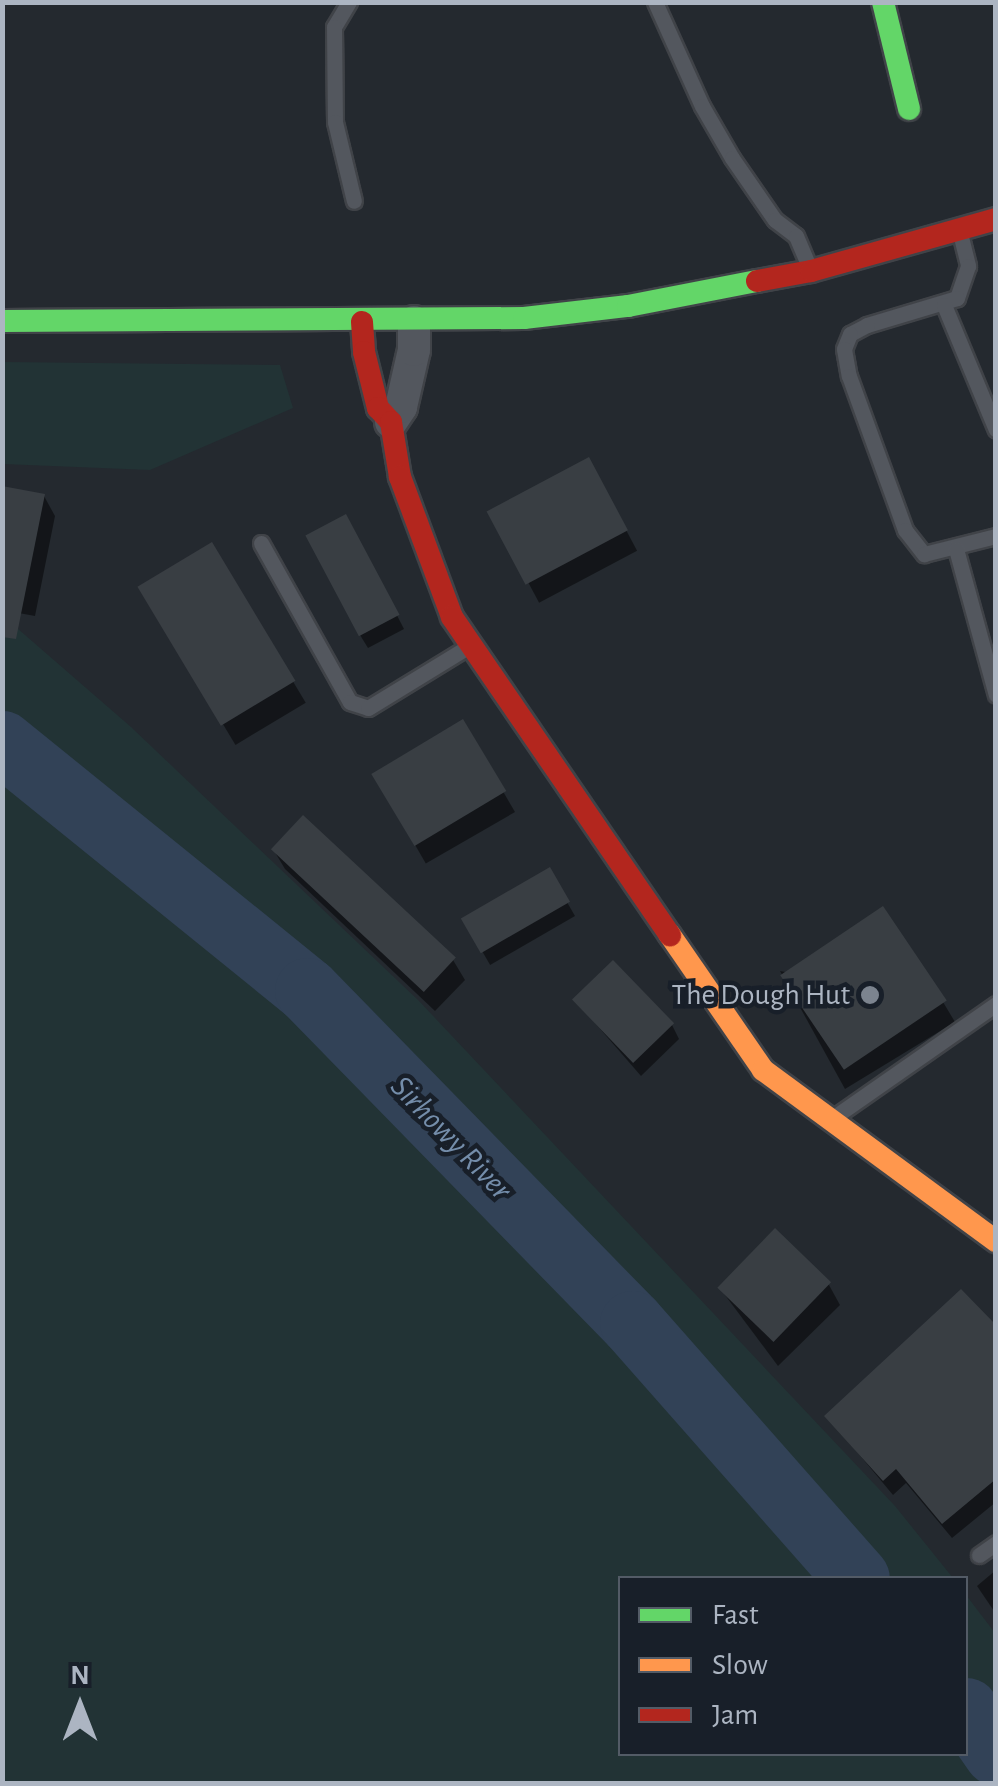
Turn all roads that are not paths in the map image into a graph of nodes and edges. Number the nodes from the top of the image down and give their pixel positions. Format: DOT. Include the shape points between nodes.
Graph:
graph roads {
  1 [pos="349,2"];
  2 [pos="655,2"];
  3 [pos="883,2"];
  4 [pos="910,109"];
  5 [pos="354,201"];
  6 [pos="996,219"];
  7 [pos="959,229"];
  8 [pos="811,270"];
  9 [pos="944,304"];
  10 [pos="2,321"];
  11 [pos="362,322"];
  12 [pos="414,322"];
  13 [pos="391,422"];
  14 [pos="996,430"];
  15 [pos="996,536"];
  16 [pos="261,543"];
  17 [pos="956,549"];
  18 [pos="473,644"];
  19 [pos="996,695"];
  20 [pos="996,1004"];
  21 [pos="830,1120"];
  22 [pos="996,1241"];
  23 [pos="996,1542"];
  24 [pos="978,1554"];
  1 -- 5 [label="lane" via="334,27 335,122"];
  2 -- 8 [label="lane" via="732,158 776,220 796,236"];
  3 -- 4 [label="street"];
  6 -- 7 [label="street"];
  7 -- 8 [label="street"];
  7 -- 9 [label="lane" via="968,266 958,298"];
  8 -- 12 [label="street" via="628,306"];
  9 -- 14 [label="lane"];
  9 -- 17 [label="lane" via="867,325 850,334 844,349 906,530 924,554"];
  10 -- 11 [label="street"];
  11 -- 12 [label="street"];
  11 -- 13 [label="street" via="378,408"];
  12 -- 13 [label="street" via="401,407"];
  13 -- 18 [label="street" via="400,476 452,617"];
  15 -- 17 [label="lane"];
  16 -- 18 [label="lane" via="350,702 368,708"];
  17 -- 19 [label="lane"];
  18 -- 21 [label="street" via="763,1070"];
  20 -- 21 [label="lane"];
  21 -- 22 [label="street"];
  23 -- 24 [label="lane"];
}
